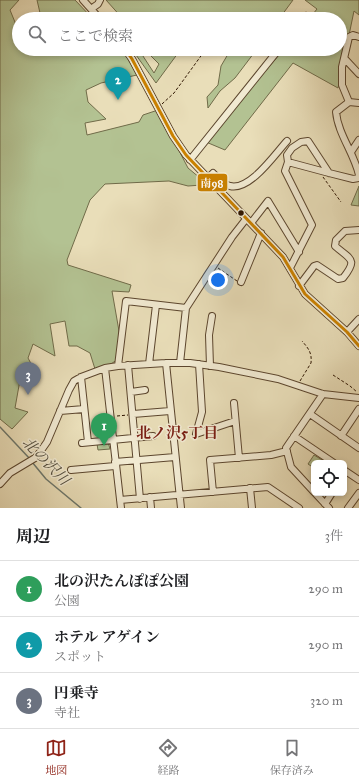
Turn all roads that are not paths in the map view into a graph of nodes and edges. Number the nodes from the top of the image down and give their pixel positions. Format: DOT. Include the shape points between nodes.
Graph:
graph roads {
  1 [pos="100,0"];
  2 [pos="85,1"];
  3 [pos="91,9"];
  4 [pos="94,12"];
  5 [pos="359,37"];
  6 [pos="347,48"];
  7 [pos="130,56"];
  8 [pos="273,56"];
  9 [pos="346,56"];
  10 [pos="345,59"];
  11 [pos="359,74"];
  12 [pos="349,102"];
  13 [pos="359,103"];
  14 [pos="359,140"];
  15 [pos="287,141"];
  16 [pos="351,152"];
  17 [pos="190,160"];
  18 [pos="288,162"];
  19 [pos="329,174"];
  20 [pos="359,175"];
  21 [pos="359,178"];
  22 [pos="207,179"];
  23 [pos="248,221"];
  24 [pos="359,230"];
  25 [pos="260,233"];
  26 [pos="299,252"];
  27 [pos="290,268"];
  28 [pos="239,281"];
  29 [pos="299,286"];
  30 [pos="156,305"];
  31 [pos="186,308"];
  32 [pos="212,316"];
  33 [pos="359,319"];
  34 [pos="348,332"];
  35 [pos="359,346"];
  36 [pos="166,363"];
  37 [pos="180,363"];
  38 [pos="149,364"];
  39 [pos="199,364"];
  40 [pos="128,365"];
  41 [pos="118,366"];
  42 [pos="210,366"];
  43 [pos="105,368"];
  44 [pos="81,377"];
  45 [pos="145,390"];
  46 [pos="131,392"];
  47 [pos="323,394"];
  48 [pos="358,398"];
  49 [pos="234,403"];
  50 [pos="84,409"];
  51 [pos="60,411"];
  52 [pos="170,411"];
  53 [pos="358,413"];
  54 [pos="133,414"];
  55 [pos="310,414"];
  56 [pos="235,421"];
  57 [pos="153,436"];
  58 [pos="294,436"];
  59 [pos="341,436"];
  60 [pos="135,437"];
  61 [pos="112,439"];
  62 [pos="359,448"];
  63 [pos="287,451"];
  64 [pos="175,457"];
  65 [pos="239,458"];
  66 [pos="137,460"];
  67 [pos="330,460"];
  68 [pos="115,464"];
  69 [pos="71,470"];
  70 [pos="347,473"];
  71 [pos="359,480"];
  72 [pos="0,484"];
  73 [pos="250,488"];
  74 [pos="311,490"];
  75 [pos="213,492"];
  76 [pos="359,493"];
  77 [pos="179,494"];
  78 [pos="317,496"];
  79 [pos="331,496"];
  80 [pos="140,498"];
  81 [pos="150,498"];
  82 [pos="120,500"];
  83 [pos="327,506"];
  84 [pos="121,508"];
  85 [pos="151,508"];
  86 [pos="181,508"];
  87 [pos="252,508"];
  88 [pos="299,508"];
  89 [pos="349,508"];
  1 -- 3 [label="street"];
  2 -- 3 [label="street"];
  3 -- 4 [label="street"];
  5 -- 6 [label="street" via="353,35 349,38"];
  7 -- 17 [label="street"];
  8 -- 17 [label="street"];
  9 -- 10 [label="street"];
  10 -- 11 [label="street"];
  10 -- 12 [label="street" via="342,67 342,85"];
  12 -- 13 [label="street"];
  12 -- 16 [label="street" via="336,112"];
  14 -- 16 [label="street"];
  15 -- 22 [label="street" via="258,174 246,183 228,186 213,173"];
  16 -- 20 [label="street"];
  17 -- 22 [label="street"];
  18 -- 19 [label="street"];
  18 -- 19 [label="street" via="287,155 292,148 308,141"];
  18 -- 26 [label="street" via="285,171 312,225"];
  19 -- 21 [label="street"];
  22 -- 23 [label="street"];
  23 -- 25 [label="street"];
  23 -- 26 [label="street" via="268,201"];
  23 -- 31 [label="street" via="232,237"];
  24 -- 29 [label="street" via="346,231 336,240 335,246 352,263 343,278 338,279 317,265 312,267"];
  25 -- 27 [label="street"];
  25 -- 28 [label="street"];
  26 -- 27 [label="street"];
  27 -- 29 [label="street"];
  29 -- 34 [label="street"];
  30 -- 31 [label="street"];
  30 -- 38 [label="street"];
  30 -- 41 [label="street" via="126,301"];
  31 -- 37 [label="street"];
  32 -- 42 [label="street" via="209,335"];
  33 -- 34 [label="street"];
  34 -- 35 [label="street"];
  36 -- 37 [label="street"];
  36 -- 38 [label="street"];
  36 -- 52 [label="street"];
  37 -- 39 [label="street"];
  38 -- 40 [label="street"];
  39 -- 42 [label="street"];
  39 -- 56 [label="street" via="202,412 196,434"];
  40 -- 41 [label="street"];
  40 -- 46 [label="street"];
  41 -- 43 [label="street"];
  42 -- 47 [label="street" via="278,379"];
  43 -- 44 [label="street"];
  43 -- 61 [label="street"];
  44 -- 50 [label="street"];
  44 -- 51 [label="street" via="74,381"];
  45 -- 46 [label="street"];
  46 -- 54 [label="street"];
  47 -- 48 [label="street"];
  47 -- 55 [label="street"];
  49 -- 56 [label="street"];
  50 -- 51 [label="street"];
  50 -- 61 [label="street" via="85,442"];
  51 -- 72 [label="street" via="47,442 35,458 10,473"];
  52 -- 54 [label="street"];
  52 -- 64 [label="street"];
  53 -- 59 [label="street"];
  54 -- 60 [label="street"];
  55 -- 58 [label="street"];
  55 -- 59 [label="street"];
  56 -- 65 [label="street"];
  57 -- 60 [label="street"];
  58 -- 63 [label="street" via="286,448"];
  58 -- 67 [label="street"];
  59 -- 62 [label="street"];
  60 -- 61 [label="street"];
  60 -- 66 [label="street"];
  61 -- 68 [label="street"];
  63 -- 65 [label="street"];
  63 -- 74 [label="street" via="290,467"];
  64 -- 66 [label="street"];
  64 -- 77 [label="street"];
  65 -- 75 [label="street" via="210,460"];
  66 -- 68 [label="street"];
  66 -- 80 [label="street"];
  68 -- 69 [label="street"];
  68 -- 82 [label="street"];
  70 -- 71 [label="street"];
  73 -- 75 [label="street"];
  73 -- 87 [label="street"];
  73 -- 88 [label="street" via="268,487"];
  75 -- 77 [label="street"];
  76 -- 89 [label="street"];
  77 -- 81 [label="street"];
  77 -- 86 [label="street"];
  78 -- 83 [label="street"];
  79 -- 83 [label="street"];
  80 -- 81 [label="street"];
  80 -- 82 [label="street"];
  81 -- 85 [label="street"];
  82 -- 84 [label="street"];
}
